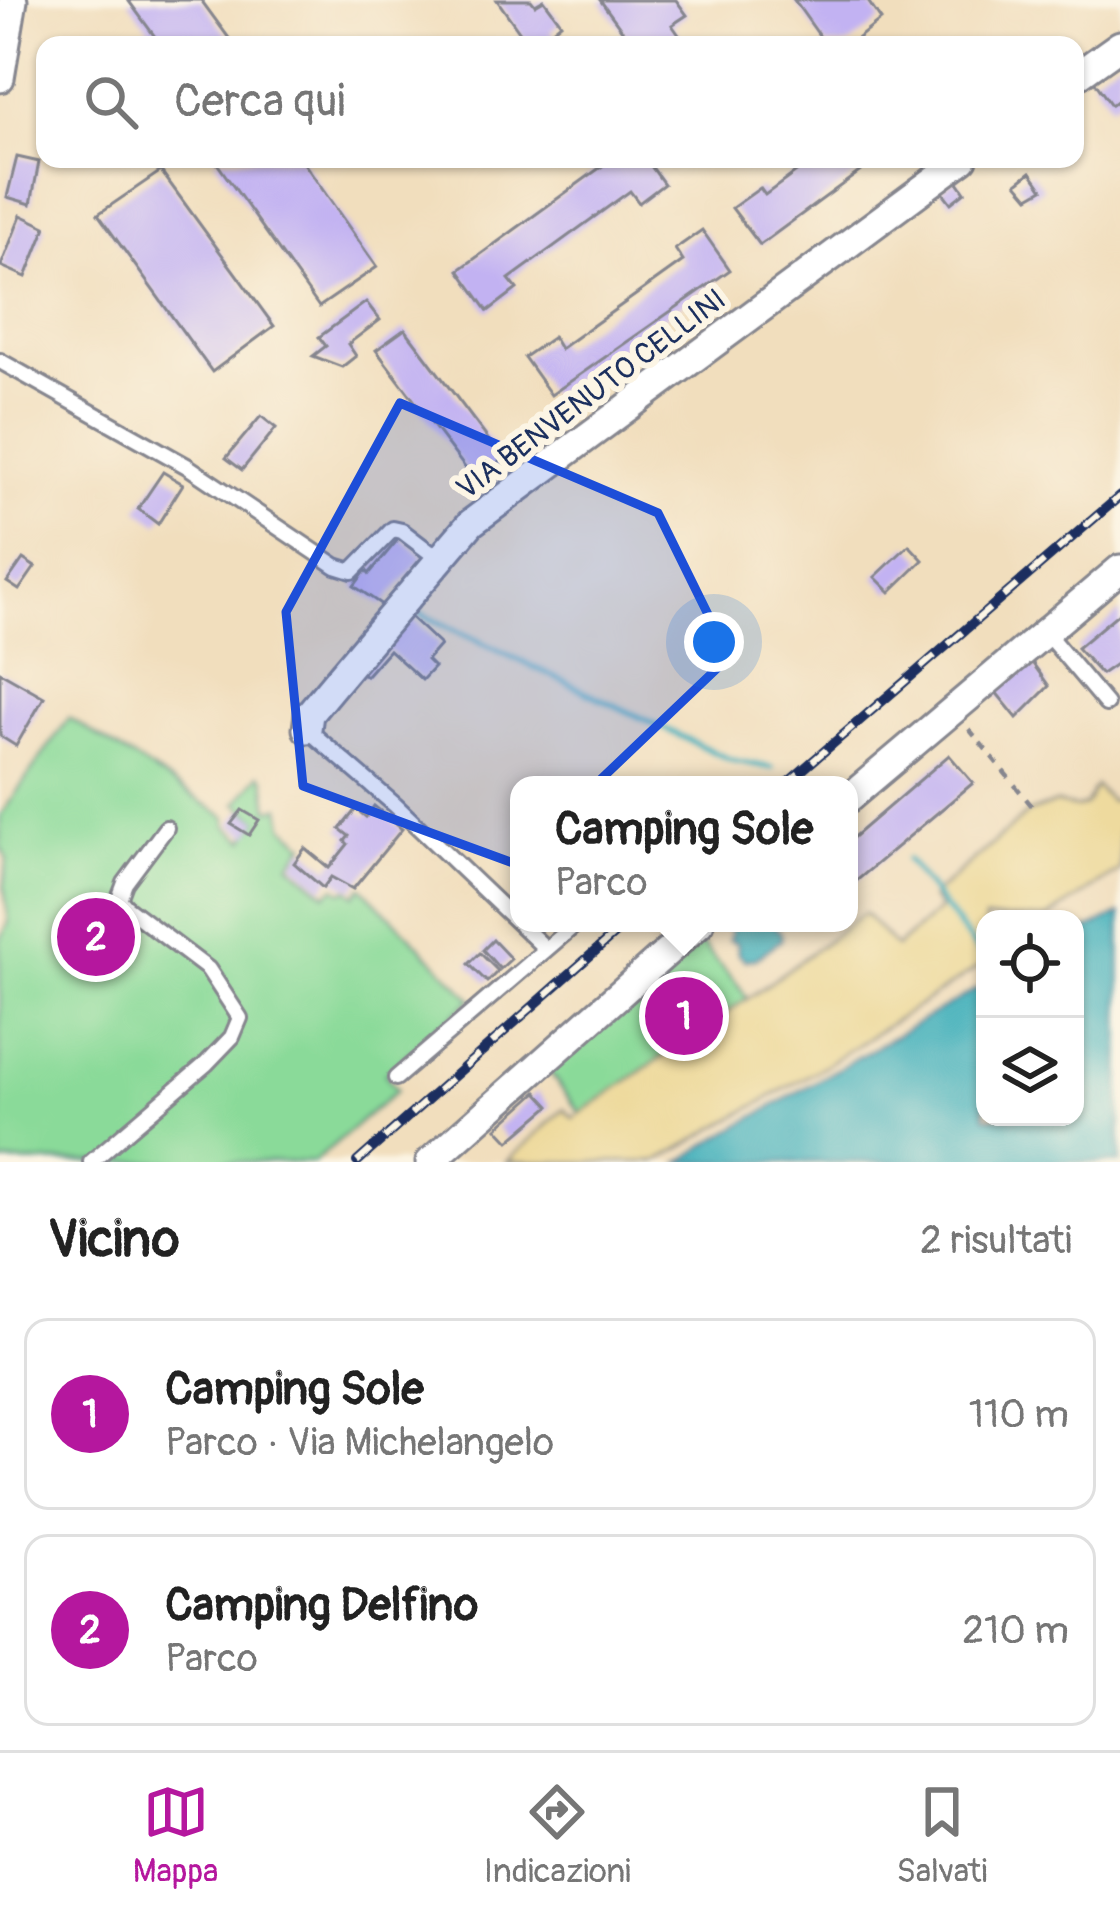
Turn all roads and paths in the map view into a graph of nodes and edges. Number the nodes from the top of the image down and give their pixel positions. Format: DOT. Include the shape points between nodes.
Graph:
graph roads {
  1 [pos="13,0"];
  2 [pos="1120,45"];
  3 [pos="1084,71"];
  4 [pos="0,79"];
  5 [pos="951,168"];
  6 [pos="0,361"];
  7 [pos="440,560"];
  8 [pos="1120,568"];
  9 [pos="1042,636"];
  10 [pos="1106,704"];
  11 [pos="954,710"];
  12 [pos="307,729"];
  13 [pos="858,790"];
  14 [pos="1036,811"];
  15 [pos="166,828"];
  16 [pos="510,915"];
  17 [pos="528,932"];
  18 [pos="566,932"];
  19 [pos="690,932"];
  20 [pos="546,949"];
  21 [pos="396,1078"];
  22 [pos="91,1162"];
  23 [pos="430,1162"];
  1 -- 4 [label="street"];
  2 -- 3 [label="street"];
  5 -- 7 [label="street, VIA BENVENUTO CELLINI" via="471,523"];
  6 -- 7 [label="lane" via="187,466 335,566 352,571 393,529"];
  7 -- 12 [label="street, VIA BENVENUTO CELLINI" via="309,714"];
  8 -- 9 [label="street"];
  9 -- 10 [label="lane"];
  9 -- 11 [label="street"];
  11 -- 13 [label="street"];
  11 -- 14 [label="path"];
  12 -- 16 [label="lane"];
  15 -- 22 [label="lane" via="119,899 208,969 240,1018 206,1064"];
  17 -- 20 [label="lane"];
  18 -- 20 [label="lane"];
  19 -- 23 [label="street"];
  20 -- 21 [label="lane"];
}
